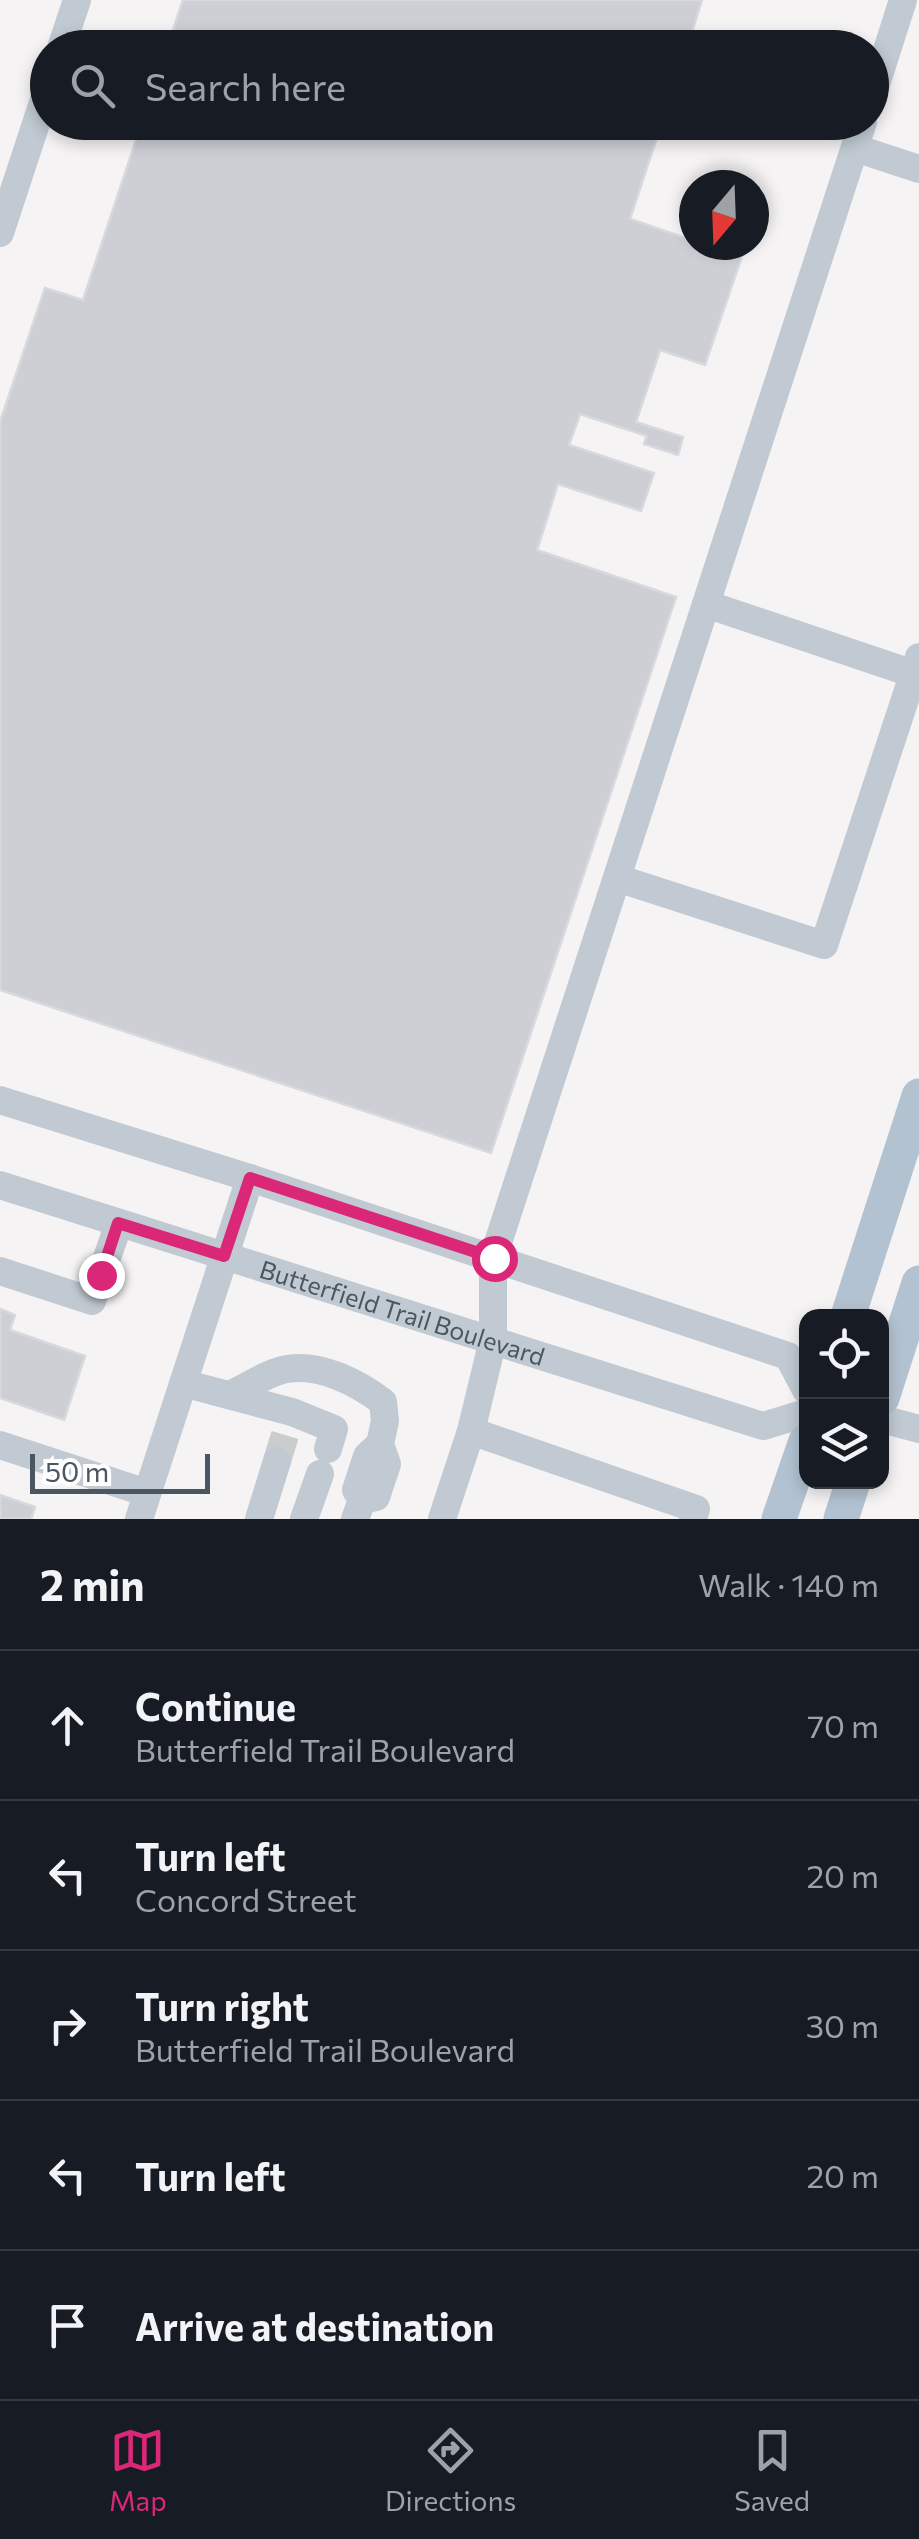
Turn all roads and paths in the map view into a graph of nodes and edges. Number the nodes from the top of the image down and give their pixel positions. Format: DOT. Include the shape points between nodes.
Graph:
graph roads {
  1 [pos="76,0"];
  2 [pos="903,0"];
  3 [pos="67,30"];
  4 [pos="889,44"];
  5 [pos="30,140"];
  6 [pos="857,140"];
  7 [pos="868,140"];
  8 [pos="919,169"];
  9 [pos="0,232"];
  10 [pos="706,604"];
  11 [pos="916,666"];
  12 [pos="617,878"];
  13 [pos="919,1096"];
  14 [pos="0,1100"];
  15 [pos="250,1178"];
  16 [pos="0,1185"];
  17 [pos="118,1223"];
  18 [pos="224,1256"];
  19 [pos="494,1258"];
  20 [pos="0,1270"];
  21 [pos="919,1282"];
  22 [pos="850,1309"];
  23 [pos="493,1340"];
  24 [pos="889,1376"];
  25 [pos="799,1377"];
  26 [pos="183,1383"];
  27 [pos="229,1395"];
  28 [pos="799,1415"];
  29 [pos="889,1421"];
  30 [pos="919,1429"];
  31 [pos="471,1431"];
  32 [pos="284,1436"];
  33 [pos="0,1445"];
  34 [pos="799,1461"];
  35 [pos="851,1489"];
  36 [pos="143,1506"];
  37 [pos="358,1510"];
  38 [pos="259,1519"];
  39 [pos="304,1519"];
  40 [pos="442,1519"];
  41 [pos="693,1519"];
  42 [pos="779,1519"];
  43 [pos="841,1519"];
  1 -- 3 [label="street"];
  2 -- 4 [label="street"];
  5 -- 9 [label="street"];
  6 -- 10 [label="street"];
  7 -- 8 [label="street"];
  10 -- 11 [label="street"];
  10 -- 12 [label="street"];
  11 -- 12 [label="street" via="824,945"];
  12 -- 19 [label="street"];
  13 -- 22 [label="main road"];
  14 -- 15 [label="street"];
  15 -- 18 [label="street"];
  15 -- 19 [label="street"];
  16 -- 17 [label="street, Butterfield Trail Boulevard"];
  17 -- 18 [label="street, Butterfield Trail Boulevard"];
  17 -- 20 [label="street" via="92,1301"];
  18 -- 23 [label="street, Butterfield Trail Boulevard"];
  18 -- 26 [label="street"];
  19 -- 23 [label="street"];
  19 -- 25 [label="street" via="788,1356"];
  21 -- 24 [label="main road"];
  23 -- 28 [label="street, Butterfield Trail Boulevard" via="762,1426"];
  23 -- 31 [label="street"];
  26 -- 27 [label="street"];
  26 -- 36 [label="street"];
  27 -- 32 [label="street"];
  27 -- 37 [label="street" via="289,1368 332,1374 383,1402 380,1444 387,1464 376,1496"];
  29 -- 30 [label="street"];
  31 -- 40 [label="street"];
  31 -- 41 [label="street" via="696,1509"];
  32 -- 38 [label="street"];
  32 -- 39 [label="street" via="334,1429"];
  33 -- 36 [label="street"];
  34 -- 42 [label="main road"];
  35 -- 43 [label="main road"];
}
